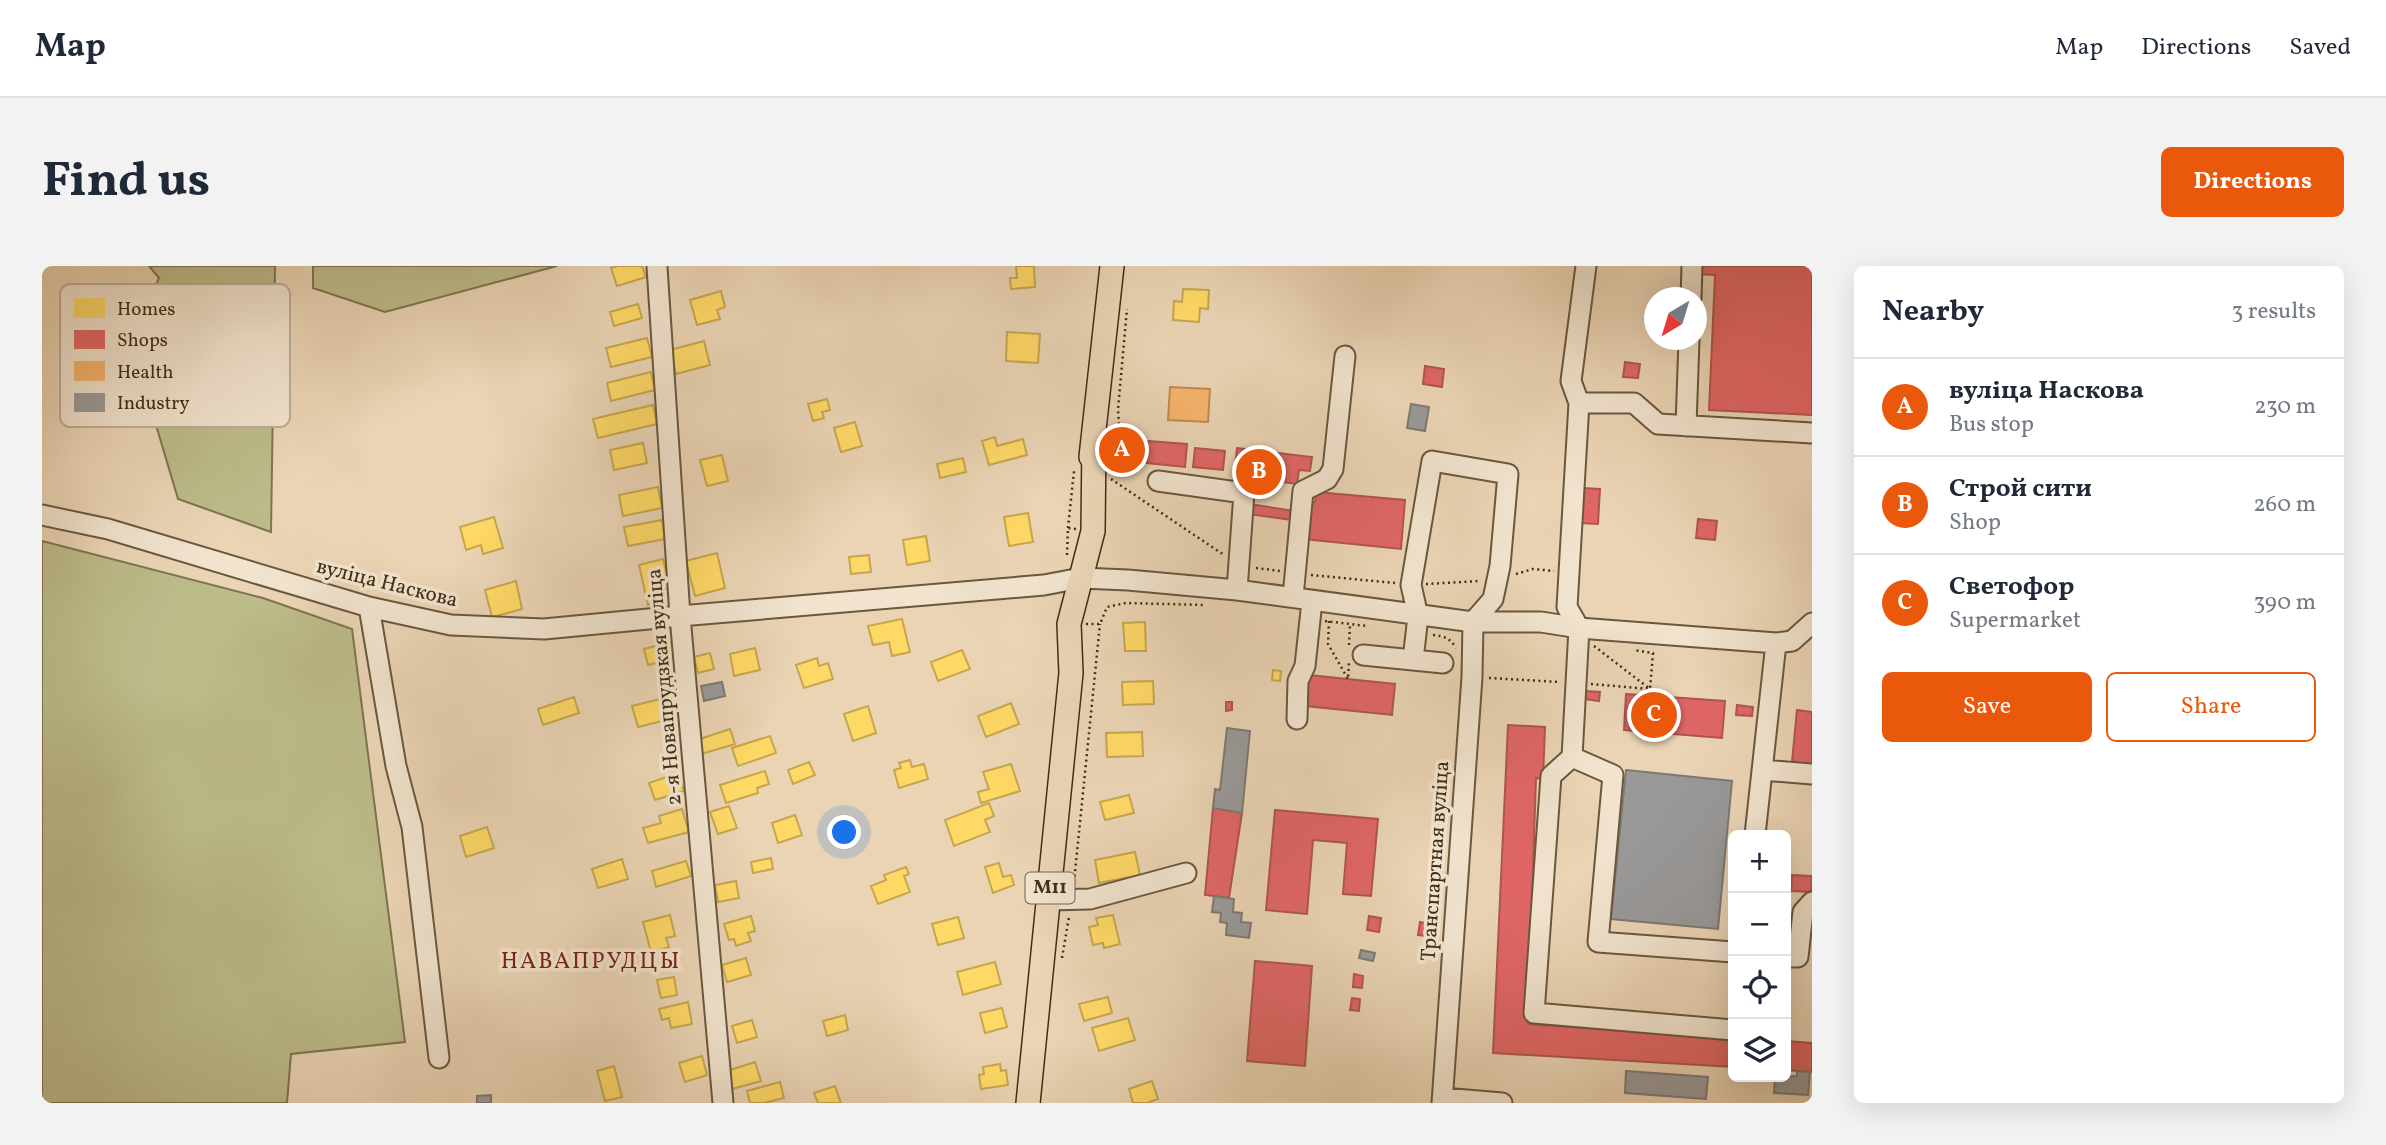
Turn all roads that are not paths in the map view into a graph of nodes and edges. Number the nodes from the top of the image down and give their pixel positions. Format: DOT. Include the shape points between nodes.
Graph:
graph roads {
  1 [pos="1112,266"];
  2 [pos="1586,266"];
  3 [pos="1692,266"];
  4 [pos="657,267"];
  5 [pos="1691,287"];
  6 [pos="1689,350"];
  7 [pos="1345,356"];
  8 [pos="1579,403"];
  9 [pos="1686,426"];
  10 [pos="1812,433"];
  11 [pos="1158,481"];
  12 [pos="42,516"];
  13 [pos="1081,578"];
  14 [pos="1237,590"];
  15 [pos="369,607"];
  16 [pos="1311,609"];
  17 [pos="680,616"];
  18 [pos="1418,616"];
  19 [pos="1474,622"];
  20 [pos="1812,623"];
  21 [pos="1579,628"];
  22 [pos="1776,643"];
  23 [pos="1363,655"];
  24 [pos="1413,660"];
  25 [pos="1443,663"];
  26 [pos="1297,719"];
  27 [pos="1572,757"];
  28 [pos="1762,770"];
  29 [pos="1812,774"];
  30 [pos="1756,830"];
  31 [pos="1186,873"];
  32 [pos="1049,901"];
  33 [pos="1812,902"];
  34 [pos="1728,952"];
  35 [pos="1791,957"];
  36 [pos="1728,1030"];
  37 [pos="439,1058"];
  38 [pos="1442,1100"];
  39 [pos="723,1103"];
  40 [pos="1028,1103"];
  41 [pos="1502,1103"];
  1 -- 13 [label="main road, М11" via="1094,442 1078,529"];
  2 -- 8 [label="street" via="1571,382"];
  3 -- 5 [label="street"];
  4 -- 17 [label="street, 2-я Новапрудзкая вуліца"];
  6 -- 9 [label="street"];
  7 -- 16 [label="street" via="1333,469 1327,479 1303,491"];
  8 -- 9 [label="street" via="1634,403 1658,424"];
  8 -- 21 [label="street" via="1567,607"];
  9 -- 10 [label="street"];
  11 -- 14 [label="street" via="1244,493"];
  12 -- 15 [label="street, вуліца Наскова" via="107,529"];
  13 -- 14 [label="street, вуліца Наскова"];
  13 -- 17 [label="street, вуліца Наскова"];
  13 -- 32 [label="main road, М11" via="1085,624 1071,673"];
  14 -- 16 [label="street, вуліца Наскова"];
  15 -- 17 [label="street, вуліца Наскова" via="451,625 544,629"];
  15 -- 37 [label="street" via="396,766 412,827"];
  16 -- 18 [label="street, вуліца Наскова"];
  16 -- 26 [label="street" via="1305,666 1298,681"];
  17 -- 39 [label="street, 2-я Новапрудзкая вуліца"];
  18 -- 19 [label="street, вуліца Наскова"];
  18 -- 19 [label="street" via="1411,585 1432,461 1508,474 1493,599"];
  18 -- 24 [label="street"];
  19 -- 21 [label="street, вуліца Наскова" via="1541,622"];
  19 -- 38 [label="street, Транспартная вуліца"];
  20 -- 22 [label="street" via="1792,641"];
  21 -- 22 [label="street, вуліца Наскова"];
  21 -- 27 [label="street"];
  22 -- 28 [label="street"];
  23 -- 24 [label="street"];
  24 -- 25 [label="street"];
  27 -- 34 [label="street" via="1613,775 1598,942"];
  27 -- 36 [label="street" via="1551,776 1534,1013"];
  28 -- 29 [label="street"];
  28 -- 30 [label="street"];
  31 -- 32 [label="street" via="1090,899"];
  32 -- 40 [label="main road, М11"];
  33 -- 35 [label="street" via="1803,912 1798,957"];
  38 -- 41 [label="street"];
}
